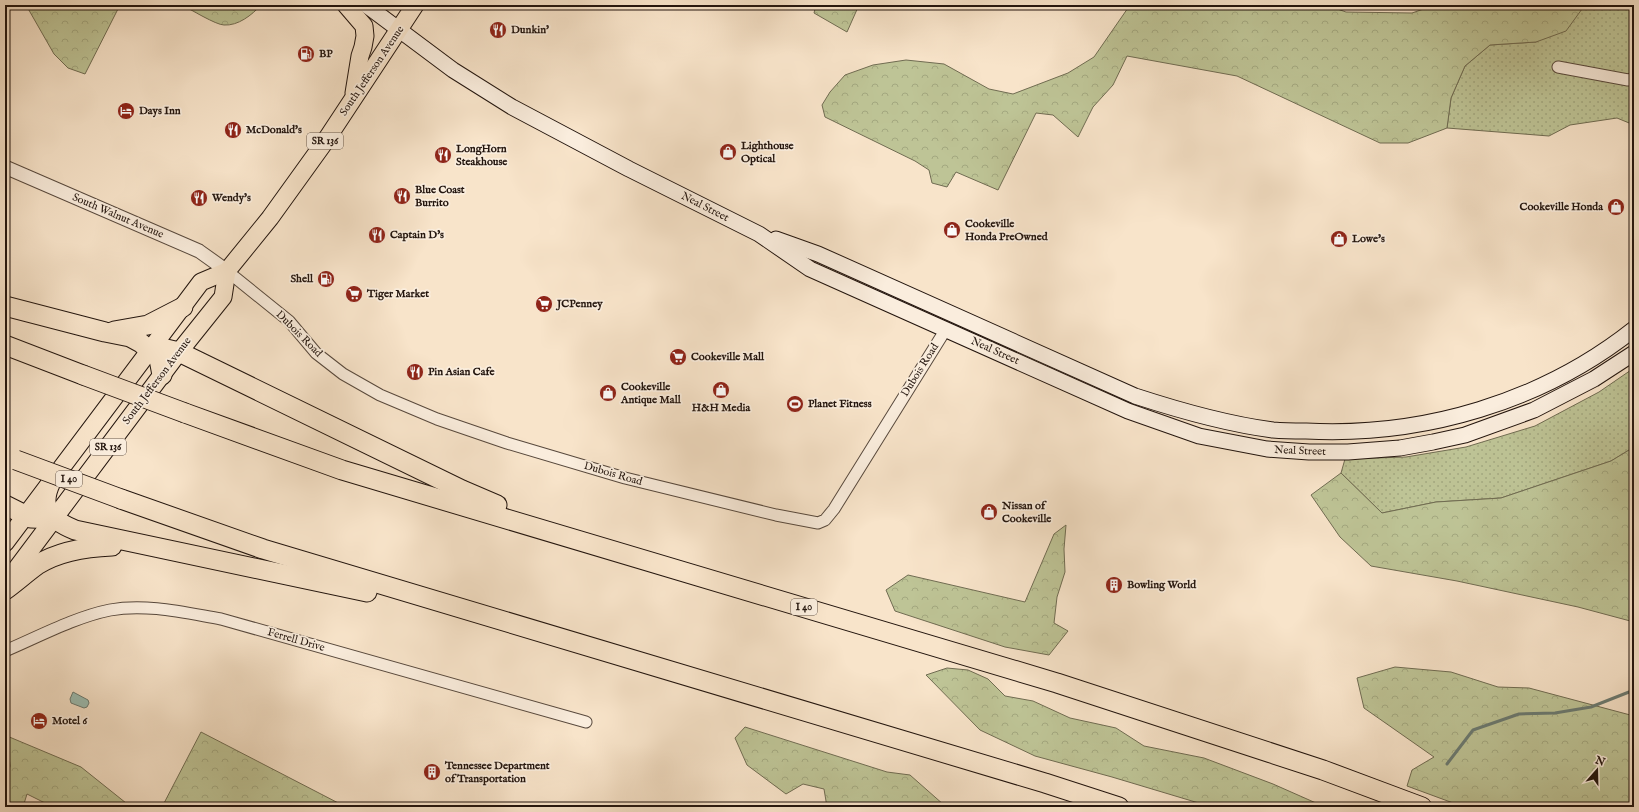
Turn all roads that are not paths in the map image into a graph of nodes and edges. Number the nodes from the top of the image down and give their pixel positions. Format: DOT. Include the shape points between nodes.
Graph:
graph roads {
  1 [pos="346,5"];
  2 [pos="366,5"];
  3 [pos="415,5"];
  4 [pos="399,30"];
  5 [pos="1558,67"];
  6 [pos="1634,79"];
  7 [pos="353,99"];
  8 [pos="5,167"];
  9 [pos="760,234"];
  10 [pos="227,271"];
  11 [pos="5,306"];
  12 [pos="183,307"];
  13 [pos="946,329"];
  14 [pos="1634,329"];
  15 [pos="105,332"];
  16 [pos="5,345"];
  17 [pos="151,351"];
  18 [pos="179,352"];
  19 [pos="1634,353"];
  20 [pos="162,375"];
  21 [pos="11,457"];
  22 [pos="51,482"];
  23 [pos="5,505"];
  24 [pos="25,516"];
  25 [pos="54,519"];
  26 [pos="577,539"];
  27 [pos="5,542"];
  28 [pos="160,549"];
  29 [pos="5,584"];
  30 [pos="5,590"];
  31 [pos="514,625"];
  32 [pos="5,651"];
  33 [pos="586,722"];
  34 [pos="1119,807"];
  35 [pos="1422,807"];
  1 -- 7 [label="main road" via="364,26 365,36"];
  2 -- 4 [label="main road, Neal Street"];
  3 -- 4 [label="main road, South Jefferson Avenue / SR 136"];
  4 -- 7 [label="main road, South Jefferson Avenue / SR 136"];
  4 -- 9 [label="main road, Neal Street" via="453,70 512,107"];
  5 -- 6 [label="street"];
  7 -- 10 [label="main road, South Jefferson Avenue / SR 136" via="291,190"];
  8 -- 10 [label="street, South Walnut Avenue" via="199,251"];
  9 -- 13 [label="main road, Neal Street" via="810,269"];
  9 -- 14 [label="main road, Neal Street" via="818,254 1136,396 1182,412 1274,430 1332,433 1385,430 1426,424 1477,411 1519,396 1573,370"];
  10 -- 12 [label="main road, South Jefferson Avenue / SR 136" via="201,282"];
  10 -- 13 [label="street, Dubois Road" via="289,321 316,353 343,374 380,395 437,419 625,478 776,516 818,523 825,520 834,509"];
  10 -- 18 [label="main road, South Jefferson Avenue / SR 136" via="223,297"];
  11 -- 15 [label="highway"];
  12 -- 15 [label="highway" via="148,325"];
  12 -- 17 [label="main road, South Jefferson Avenue / SR 136"];
  13 -- 19 [label="main road, Neal Street" via="1142,416 1199,436 1267,449 1309,452 1400,448 1465,435 1534,410 1594,379"];
  15 -- 17 [label="highway" via="135,339"];
  16 -- 26 [label="highway, I 40, bridge" via="342,470"];
  17 -- 18 [label="highway" via="162,348"];
  17 -- 20 [label="highway" via="159,359"];
  17 -- 22 [label="main road, South Jefferson Avenue / SR 136"];
  18 -- 20 [label="main road, South Jefferson Avenue / SR 136"];
  18 -- 26 [label="highway" via="462,490"];
  20 -- 25 [label="main road, South Jefferson Avenue / SR 136"];
  21 -- 31 [label="highway, I 40, bridge" via="263,549"];
  22 -- 24 [label="main road, South Jefferson Avenue / SR 136"];
  22 -- 25 [label="highway" via="46,496 46,508"];
  23 -- 24 [label="highway"];
  24 -- 25 [label="highway"];
  24 -- 27 [label="main road, South Jefferson Avenue / SR 136"];
  25 -- 28 [label="highway" via="85,534"];
  25 -- 29 [label="main road, South Jefferson Avenue / SR 136"];
  26 -- 35 [label="highway, I 40" via="1057,683 1323,770"];
  28 -- 30 [label="highway" via="87,547 60,554 38,564"];
  28 -- 31 [label="highway"];
  31 -- 34 [label="highway, I 40"];
  32 -- 33 [label="street, Ferrell Drive" via="89,615 111,610 133,608 177,612 222,619"];
}
